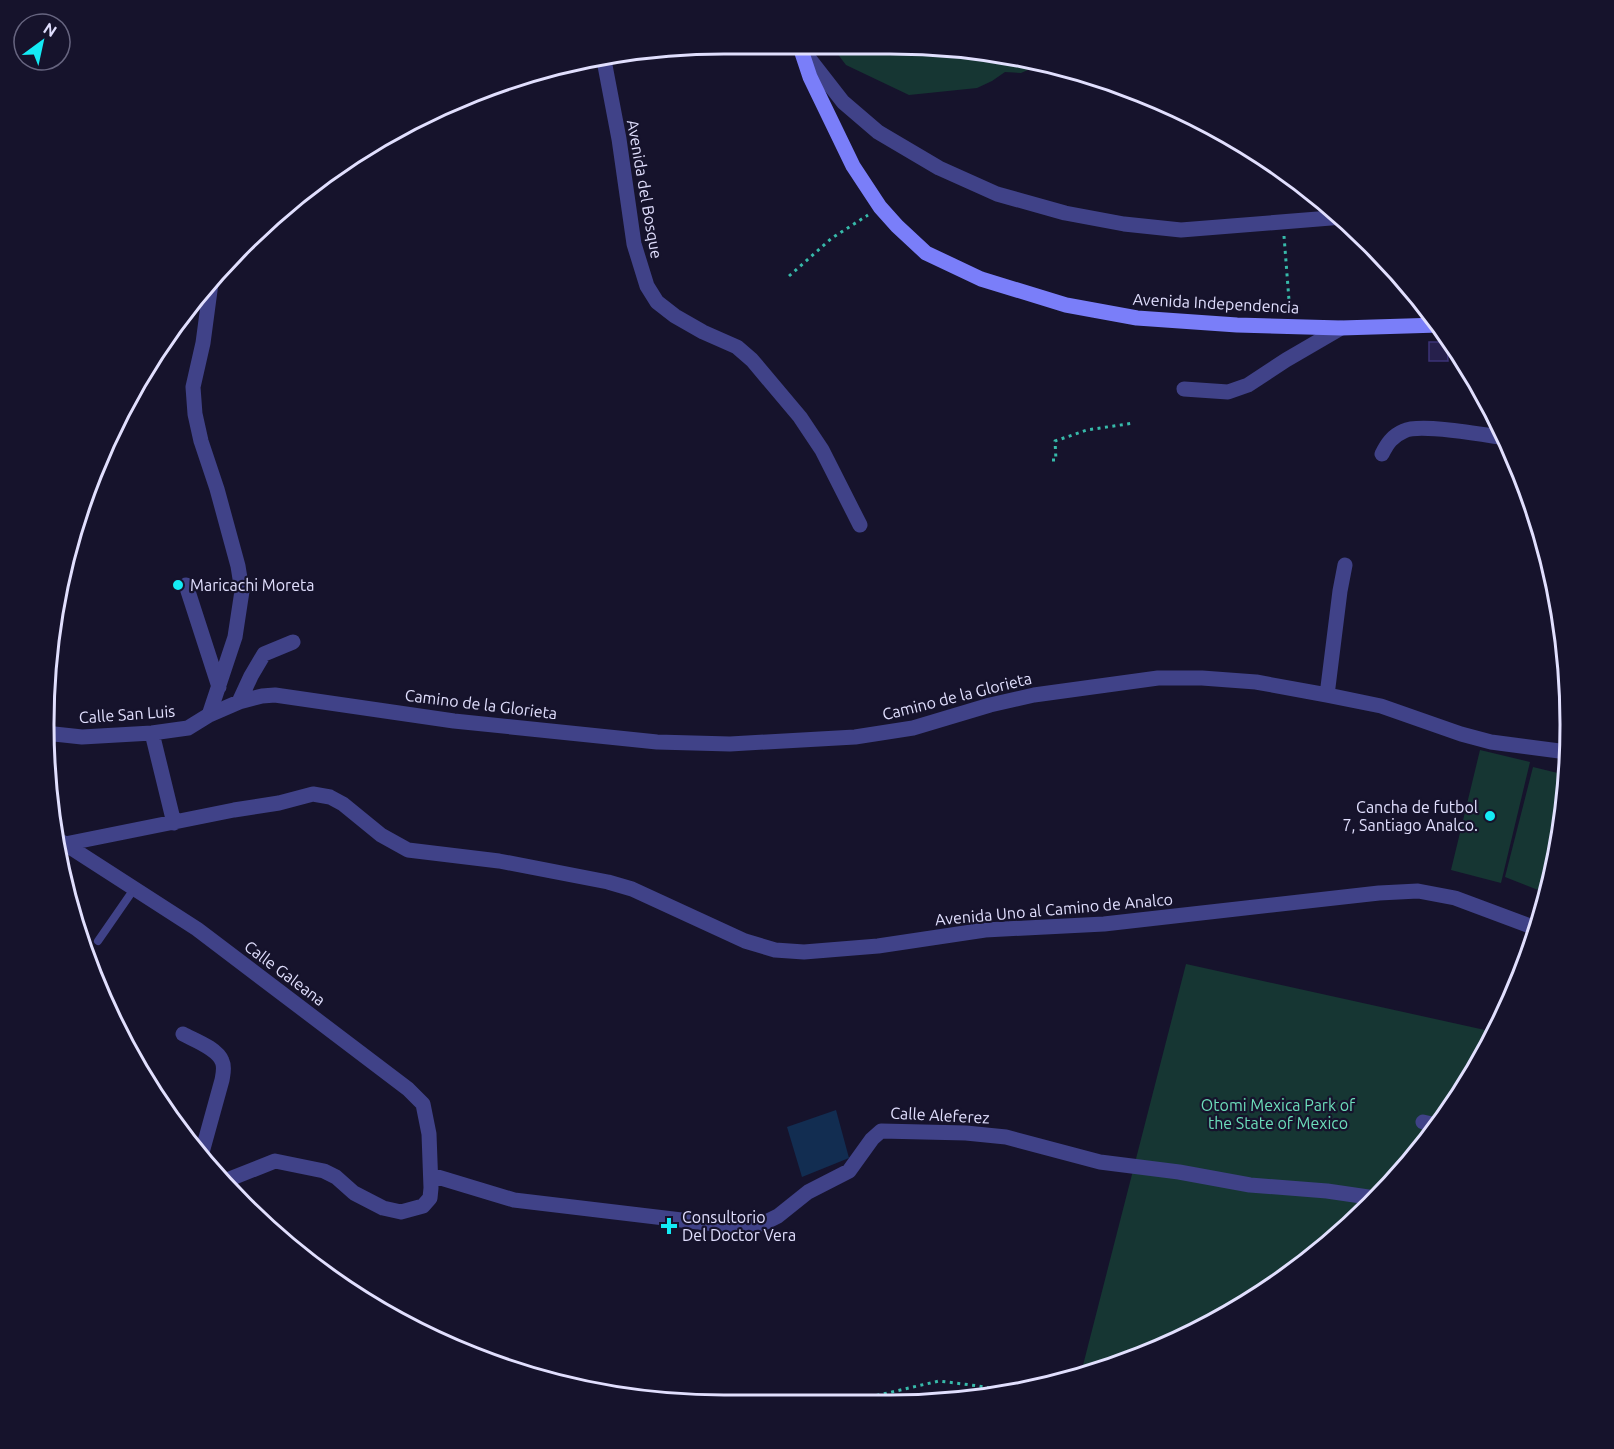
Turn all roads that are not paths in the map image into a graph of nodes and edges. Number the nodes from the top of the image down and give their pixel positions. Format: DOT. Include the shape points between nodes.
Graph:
graph roads {
  1 [pos="802,54"];
  2 [pos="806,54"];
  3 [pos="605,65"];
  4 [pos="1330,218"];
  5 [pos="209,296"];
  6 [pos="1428,325"];
  7 [pos="1341,328"];
  8 [pos="1184,389"];
  9 [pos="1495,437"];
  10 [pos="1382,454"];
  11 [pos="861,525"];
  12 [pos="1345,565"];
  13 [pos="186,585"];
  14 [pos="293,642"];
  15 [pos="219,687"];
  16 [pos="1327,695"];
  17 [pos="239,702"];
  18 [pos="209,715"];
  19 [pos="152,733"];
  20 [pos="54,734"];
  21 [pos="1559,751"];
  22 [pos="174,822"];
  23 [pos="65,841"];
  24 [pos="65,844"];
  25 [pos="134,889"];
  26 [pos="1529,925"];
  27 [pos="98,941"];
  28 [pos="183,1034"];
  29 [pos="204,1146"];
  30 [pos="431,1175"];
  31 [pos="231,1179"];
  32 [pos="1366,1197"];
  1 -- 7 [label="street, Avenida Independencia" via="853,166 880,207 926,253 981,279 1066,305 1137,318"];
  2 -- 4 [label="street" via="843,102 878,132 939,168 998,194 1065,213 1181,230"];
  3 -- 11 [label="street, Avenida del Bosque" via="633,244 647,286 657,302 675,316 737,347 752,360 822,450"];
  5 -- 15 [label="street" via="193,387 195,414 242,591 235,638"];
  6 -- 7 [label="street, Avenida Independencia"];
  7 -- 8 [label="street" via="1248,385 1228,392"];
  9 -- 10 [label="street" via="1406,430 1389,441"];
  12 -- 16 [label="street"];
  13 -- 15 [label="street"];
  14 -- 17 [label="street" via="264,654"];
  15 -- 18 [label="street"];
  16 -- 17 [label="street, Camino de la Glorieta" via="1256,682 1158,678 1034,694 913,728 855,737 730,744 657,742 454,721 274,695"];
  16 -- 21 [label="street, Camino de la Glorieta" via="1381,706 1491,742"];
  17 -- 18 [label="street, Camino de la Glorieta"];
  18 -- 19 [label="street, Calle San Luis" via="188,728"];
  19 -- 20 [label="street, Calle San Luis" via="82,737"];
  19 -- 22 [label="street"];
  22 -- 23 [label="street, Avenida Uno al Camino de Analco"];
  22 -- 26 [label="street, Avenida Uno al Camino de Analco" via="313,794 330,797 408,850 499,861 608,882 775,950 804,952 878,946 985,930 1104,924 1379,892 1418,891 1455,898"];
  24 -- 25 [label="street, Calle Galeana"];
  25 -- 27 [label="lane"];
  25 -- 30 [label="street, Calle Galeana" via="197,929 408,1089 423,1104"];
  28 -- 29 [label="street" via="218,1054 224,1068"];
  30 -- 31 [label="street, Calle Galeana" via="430,1198 423,1206 400,1212 382,1208 354,1193 336,1177 304,1166 275,1161"];
  30 -- 32 [label="street, Calle Aleferez" via="514,1200 746,1226 778,1216 808,1192 849,1171 881,1131 905,1130 1006,1137 1100,1162 1250,1185"];
}
